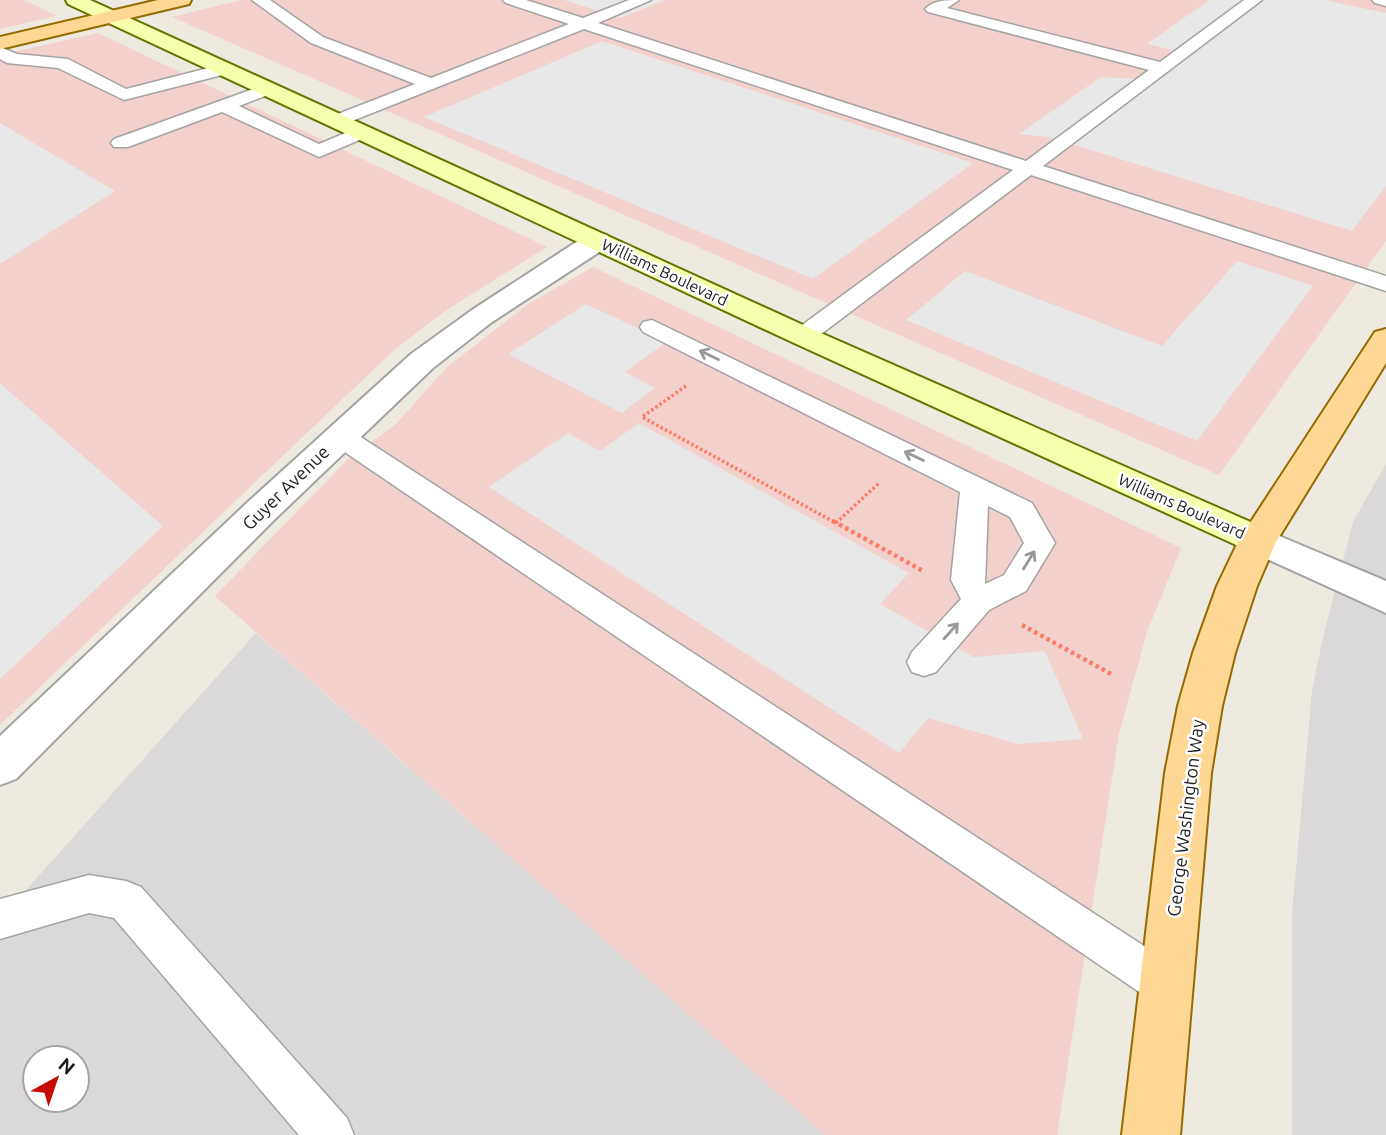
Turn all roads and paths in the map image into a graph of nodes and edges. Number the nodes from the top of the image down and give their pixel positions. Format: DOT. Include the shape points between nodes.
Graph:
graph roads {
  1 [pos="75,0"];
  2 [pos="181,0"];
  3 [pos="260,0"];
  4 [pos="511,0"];
  5 [pos="643,0"];
  6 [pos="951,0"];
  7 [pos="1254,0"];
  8 [pos="1380,0"];
  9 [pos="1386,1"];
  10 [pos="110,17"];
  11 [pos="584,24"];
  12 [pos="0,43"];
  13 [pos="0,52"];
  14 [pos="1162,68"];
  15 [pos="224,69"];
  16 [pos="431,84"];
  17 [pos="267,89"];
  18 [pos="223,105"];
  19 [pos="349,127"];
  20 [pos="121,143"];
  21 [pos="1027,169"];
  22 [pos="597,241"];
  23 [pos="1386,284"];
  24 [pos="652,327"];
  25 [pos="803,336"];
  26 [pos="1386,338"];
  27 [pos="692,382"];
  28 [pos="340,436"];
  29 [pos="887,476"];
  30 [pos="975,486"];
  31 [pos="836,523"];
  32 [pos="1258,540"];
  33 [pos="934,577"];
  34 [pos="1386,598"];
  35 [pos="978,601"];
  36 [pos="1021,624"];
  37 [pos="924,662"];
  38 [pos="1114,675"];
  39 [pos="0,765"];
  40 [pos="0,919"];
  41 [pos="1166,985"];
  42 [pos="330,1135"];
  43 [pos="1151,1135"];
  1 -- 10 [label="street, Williams Boulevard"];
  2 -- 10 [label="main road"];
  3 -- 16 [label="lane" via="317,40"];
  4 -- 11 [label="lane"];
  5 -- 11 [label="lane"];
  6 -- 14 [label="lane" via="933,9"];
  7 -- 14 [label="lane"];
  8 -- 9 [label="lane"];
  10 -- 12 [label="main road"];
  10 -- 15 [label="street, Williams Boulevard"];
  11 -- 16 [label="lane"];
  11 -- 21 [label="lane"];
  13 -- 15 [label="lane" via="13,59 62,63 124,95"];
  14 -- 21 [label="lane"];
  15 -- 17 [label="street, Williams Boulevard"];
  16 -- 19 [label="lane"];
  17 -- 18 [label="lane"];
  17 -- 19 [label="street, Williams Boulevard"];
  18 -- 19 [label="lane" via="319,151"];
  18 -- 20 [label="lane"];
  19 -- 22 [label="street, Williams Boulevard"];
  21 -- 23 [label="lane"];
  21 -- 25 [label="lane"];
  22 -- 25 [label="street, Williams Boulevard"];
  22 -- 28 [label="street, Guyer Avenue" via="432,353"];
  30 -- 24 [label="lane, one-way"];
  25 -- 32 [label="street, Williams Boulevard"];
  26 -- 32 [label="main road, George Washington Way"];
  27 -- 31 [label="path" via="642,417"];
  28 -- 39 [label="street, Guyer Avenue"];
  28 -- 41 [label="lane"];
  29 -- 31 [label="path"];
  30 -- 35 [label="lane" via="967,580"];
  35 -- 30 [label="lane, one-way" via="1016,583 1040,544 1021,510"];
  31 -- 33 [label="path"];
  32 -- 34 [label="street"];
  32 -- 41 [label="main road, George Washington Way" via="1237,586 1200,706 1188,773"];
  37 -- 35 [label="lane, one-way"];
  36 -- 38 [label="path"];
  40 -- 42 [label="lane" via="89,894 126,901"];
  41 -- 43 [label="main road, George Washington Way"];
}
